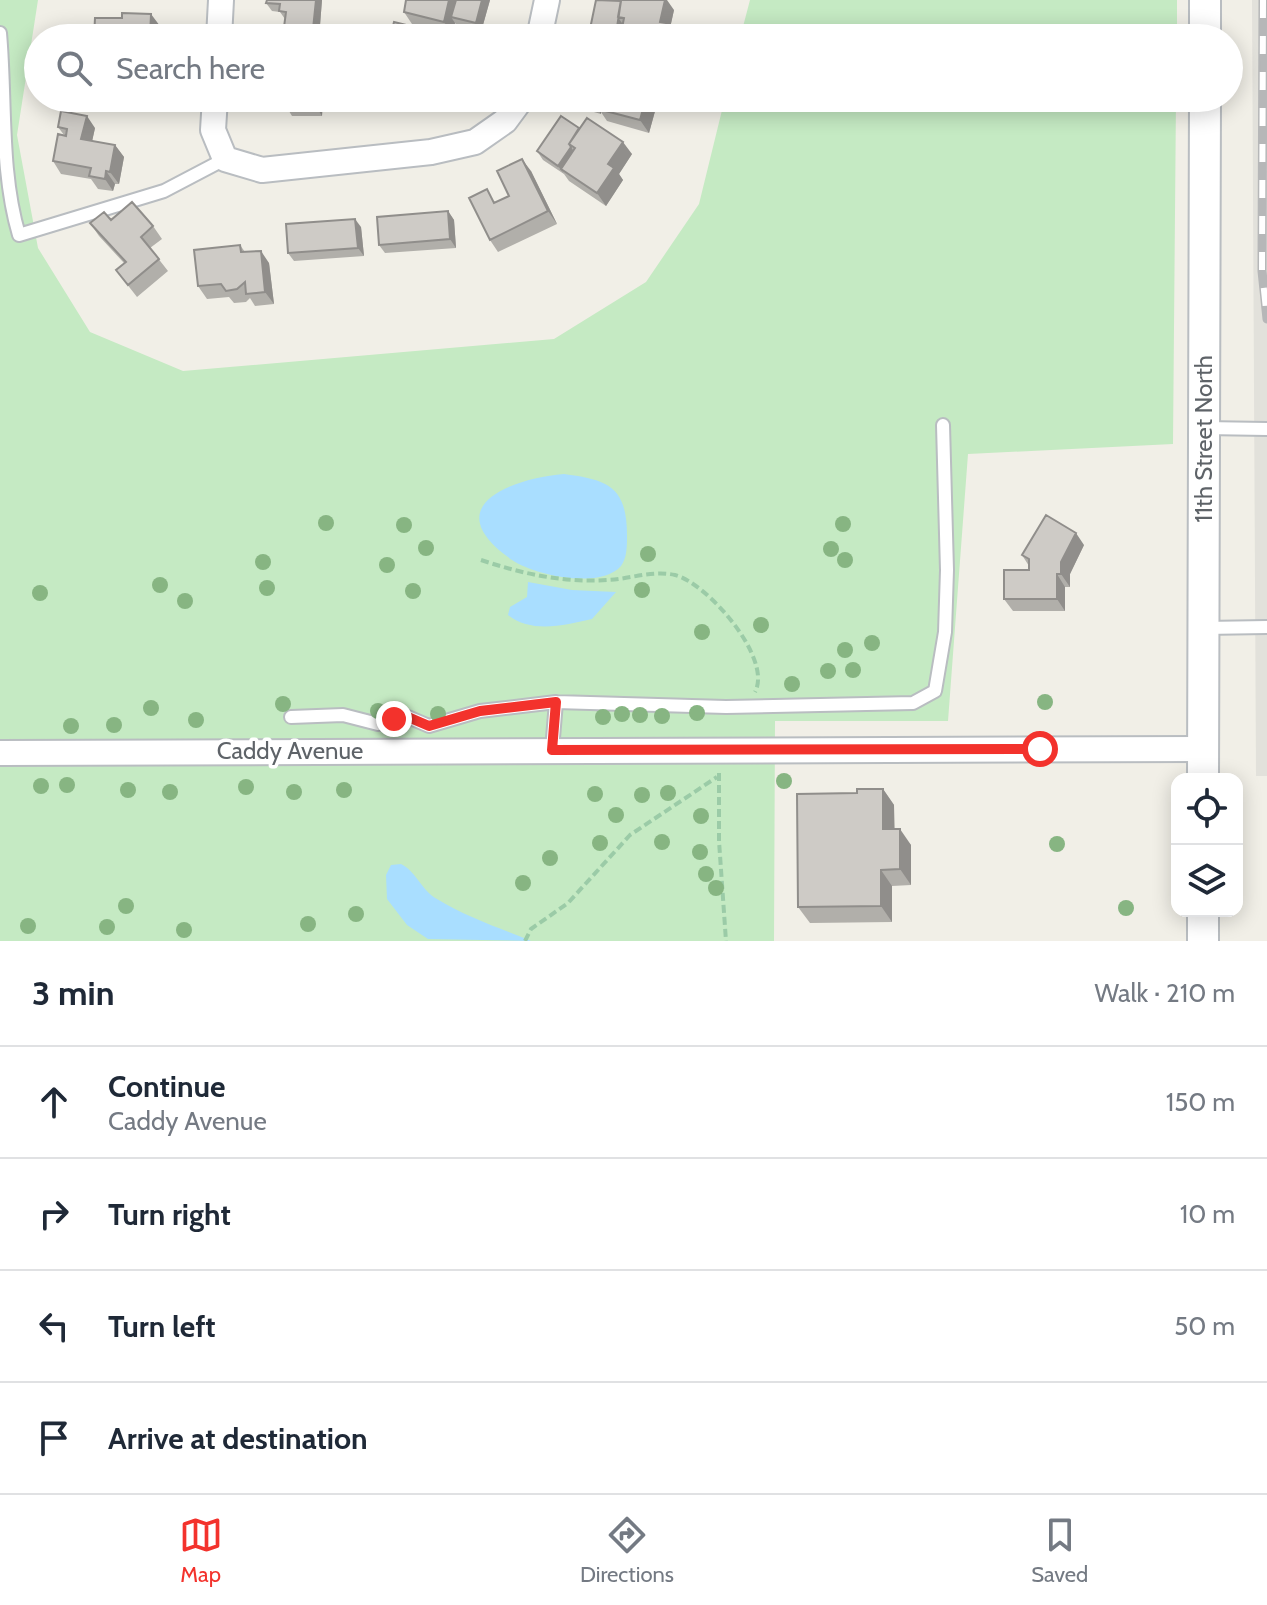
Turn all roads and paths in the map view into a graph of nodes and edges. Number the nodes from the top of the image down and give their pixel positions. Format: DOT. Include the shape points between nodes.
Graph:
graph roads {
  1 [pos="221,0"];
  2 [pos="547,0"];
  3 [pos="1205,0"];
  4 [pos="220,24"];
  5 [pos="542,24"];
  6 [pos="1205,24"];
  7 [pos="0,33"];
  8 [pos="214,112"];
  9 [pos="512,112"];
  10 [pos="1205,112"];
  11 [pos="3,140"];
  12 [pos="225,159"];
  13 [pos="943,425"];
  14 [pos="1204,428"];
  15 [pos="1267,429"];
  16 [pos="1267,627"];
  17 [pos="1204,628"];
  18 [pos="556,702"];
  19 [pos="291,717"];
  20 [pos="552,750"];
  21 [pos="0,753"];
  22 [pos="1203,764"];
  23 [pos="719,775"];
  24 [pos="1203,917"];
  25 [pos="525,941"];
  26 [pos="1203,941"];
  1 -- 4 [label="street"];
  2 -- 5 [label="street"];
  3 -- 6 [label="street"];
  7 -- 11 [label="lane"];
  8 -- 12 [label="street" via="213,130"];
  9 -- 12 [label="street" via="475,142 431,152 262,170"];
  10 -- 14 [label="street, 11th Street North"];
  11 -- 12 [label="lane" via="9,204 19,235 164,191"];
  13 -- 18 [label="lane" via="947,570 945,632 935,691 913,703 894,705"];
  14 -- 15 [label="lane"];
  14 -- 17 [label="street, 11th Street North"];
  16 -- 17 [label="lane"];
  17 -- 22 [label="street, 11th Street North"];
  18 -- 19 [label="lane" via="480,711 429,726 408,717 378,724 343,715"];
  18 -- 20 [label="lane"];
  20 -- 21 [label="street, Caddy Avenue"];
  20 -- 22 [label="street, Caddy Avenue"];
  23 -- 25 [label="path" via="630,835 568,903 531,929"];
  24 -- 26 [label="street"];
}
